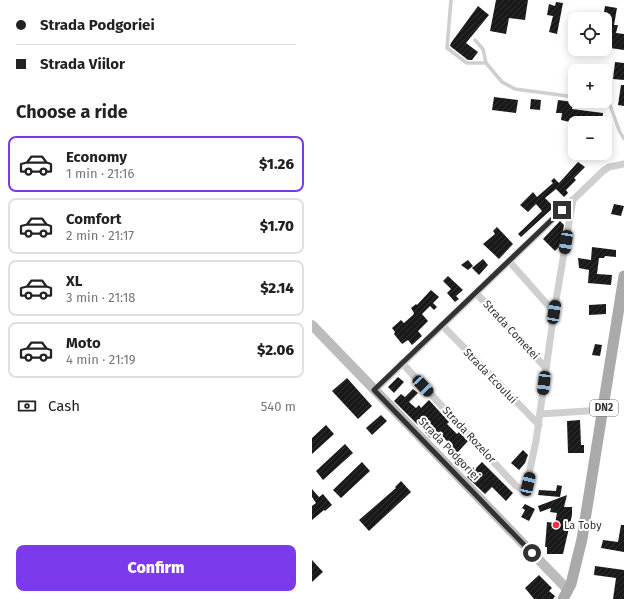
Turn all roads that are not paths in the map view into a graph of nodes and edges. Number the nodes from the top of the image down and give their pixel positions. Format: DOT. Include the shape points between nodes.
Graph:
graph roads {
  1 [pos="451,0"];
  2 [pos="475,40"];
  3 [pos="486,63"];
  4 [pos="568,96"];
  5 [pos="611,108"];
  6 [pos="624,139"];
  7 [pos="624,164"];
  8 [pos="573,200"];
  9 [pos="509,262"];
  10 [pos="624,276"];
  11 [pos="476,293"];
  12 [pos="554,312"];
  13 [pos="312,325"];
  14 [pos="442,325"];
  15 [pos="402,363"];
  16 [pos="546,368"];
  17 [pos="374,390"];
  18 [pos="603,410"];
  19 [pos="540,414"];
  20 [pos="539,425"];
  21 [pos="569,596"];
  1 -- 3 [label="lane" via="447,48 467,63"];
  2 -- 3 [label="lane" via="483,49"];
  3 -- 4 [label="lane" via="502,82 515,88"];
  5 -- 6 [label="lane" via="618,130"];
  7 -- 8 [label="street" via="605,170"];
  8 -- 9 [label="street"];
  8 -- 12 [label="street"];
  9 -- 11 [label="street"];
  9 -- 12 [label="street"];
  10 -- 18 [label="main road, DN2"];
  11 -- 14 [label="street"];
  11 -- 16 [label="street, Strada Cometei"];
  12 -- 16 [label="street"];
  13 -- 17 [label="street, Strada Podgoriei"];
  14 -- 15 [label="street"];
  14 -- 20 [label="street, Strada Ecoului"];
  15 -- 17 [label="street"];
  15 -- 20 [label="street, Strada Rozelor" via="523,490 528,484"];
  16 -- 19 [label="street"];
  17 -- 21 [label="street, Strada Podgoriei"];
  18 -- 19 [label="street"];
  18 -- 21 [label="main road, DN2" via="582,539"];
  19 -- 20 [label="street"];
}
